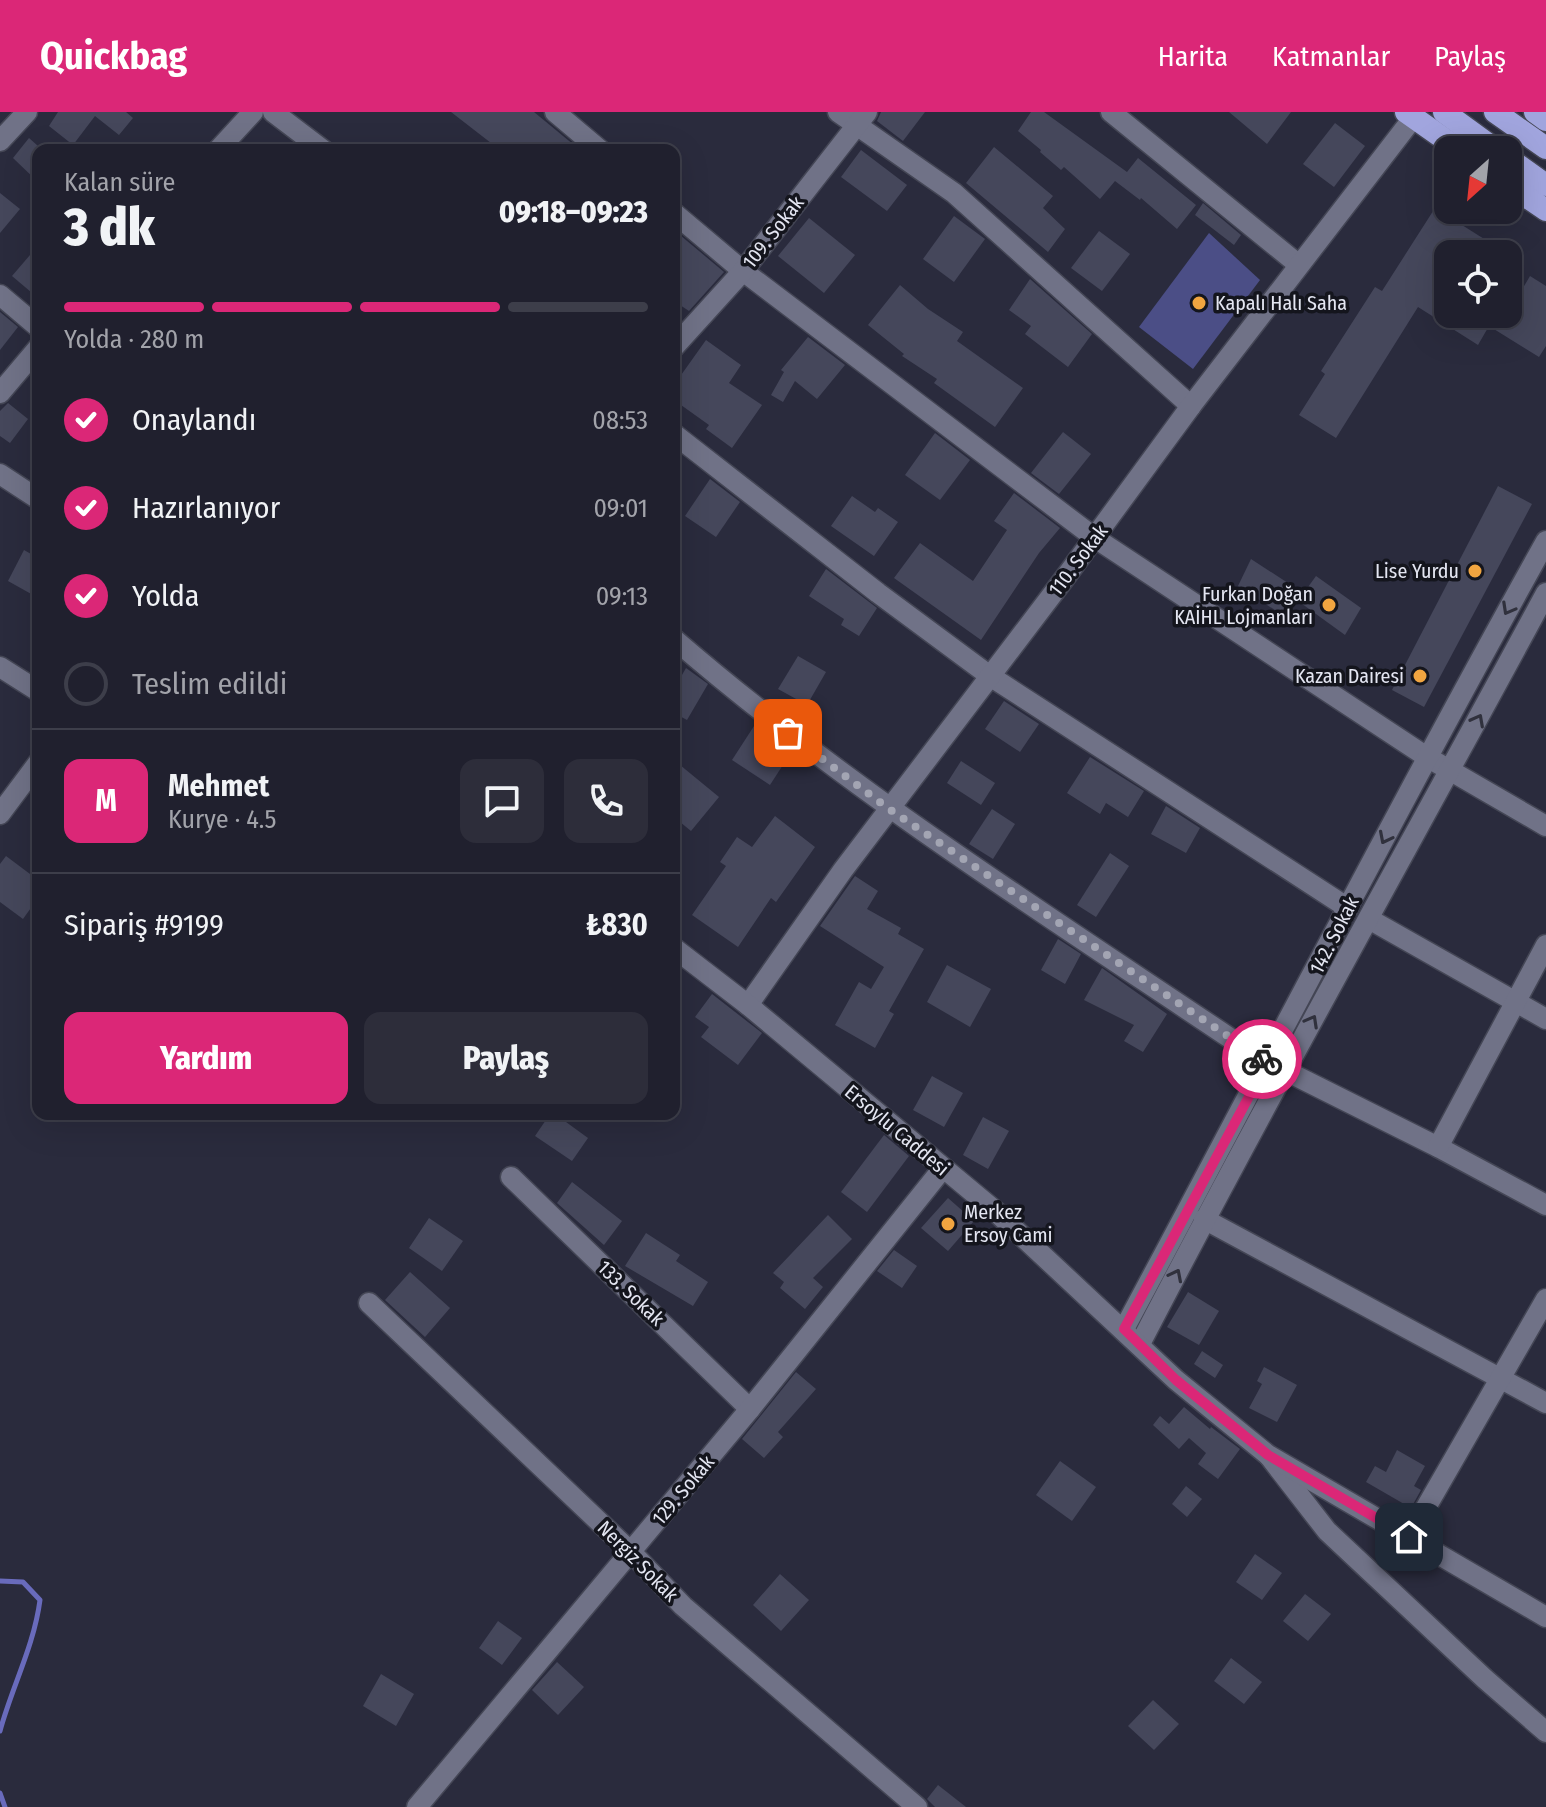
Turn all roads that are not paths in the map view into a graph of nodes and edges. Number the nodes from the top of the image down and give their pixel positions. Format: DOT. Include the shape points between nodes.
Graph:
graph roads {
  1 [pos="27,112"];
  2 [pos="253,112"];
  3 [pos="273,112"];
  4 [pos="555,112"];
  5 [pos="838,112"];
  6 [pos="1111,112"];
  7 [pos="1444,112"];
  8 [pos="1495,112"];
  9 [pos="1535,112"];
  10 [pos="1410,115"];
  11 [pos="861,119"];
  12 [pos="1546,120"];
  13 [pos="1440,136"];
  14 [pos="1477,136"];
  15 [pos="0,141"];
  16 [pos="224,144"];
  17 [pos="315,144"];
  18 [pos="593,144"];
  19 [pos="1546,148"];
  20 [pos="1522,168"];
  21 [pos="1546,185"];
  22 [pos="1522,194"];
  23 [pos="1546,210"];
  24 [pos="680,218"];
  25 [pos="1299,265"];
  26 [pos="743,271"];
  27 [pos="0,295"];
  28 [pos="32,322"];
  29 [pos="680,340"];
  30 [pos="32,355"];
  31 [pos="0,393"];
  32 [pos="1191,406"];
  33 [pos="680,439"];
  34 [pos="0,474"];
  35 [pos="32,495"];
  36 [pos="1095,538"];
  37 [pos="1546,541"];
  38 [pos="1546,593"];
  39 [pos="1538,626"];
  40 [pos="680,644"];
  41 [pos="0,667"];
  42 [pos="990,676"];
  43 [pos="32,687"];
  44 [pos="1427,757"];
  45 [pos="1451,770"];
  46 [pos="32,771"];
  47 [pos="889,809"];
  48 [pos="0,814"];
  49 [pos="1546,826"];
  50 [pos="1348,908"];
  51 [pos="1369,919"];
  52 [pos="1546,945"];
  53 [pos="680,953"];
  54 [pos="1515,1002"];
  55 [pos="748,1005"];
  56 [pos="1546,1019"];
  57 [pos="1276,1067"];
  58 [pos="1438,1147"];
  59 [pos="943,1168"];
  60 [pos="511,1177"];
  61 [pos="1546,1205"];
  62 [pos="1204,1219"];
  63 [pos="1546,1299"];
  64 [pos="369,1303"];
  65 [pos="1124,1329"];
  66 [pos="1140,1344"];
  67 [pos="1501,1378"];
  68 [pos="1546,1403"];
  69 [pos="750,1409"];
  70 [pos="1268,1455"];
  71 [pos="1409,1537"];
  72 [pos="632,1553"];
  73 [pos="1546,1617"];
  74 [pos="1546,1732"];
  75 [pos="417,1807"];
  76 [pos="917,1807"];
  1 -- 15 [label="street"];
  2 -- 16 [label="street"];
  3 -- 17 [label="street"];
  4 -- 18 [label="street"];
  5 -- 11 [label="street"];
  6 -- 25 [label="street"];
  7 -- 14 [label="highway"];
  8 -- 19 [label="highway"];
  9 -- 12 [label="highway"];
  10 -- 13 [label="highway"];
  10 -- 25 [label="street, 110. Sokak"];
  11 -- 26 [label="street, 109. Sokak"];
  11 -- 32 [label="street" via="954,193"];
  20 -- 21 [label="highway"];
  22 -- 23 [label="highway"];
  24 -- 26 [label="street"];
  25 -- 32 [label="street, 110. Sokak"];
  26 -- 29 [label="street, 109. Sokak"];
  26 -- 36 [label="street"];
  27 -- 28 [label="street"];
  30 -- 31 [label="street"];
  32 -- 36 [label="street, 110. Sokak"];
  33 -- 42 [label="street"];
  34 -- 35 [label="street"];
  36 -- 42 [label="street, 110. Sokak"];
  36 -- 44 [label="street"];
  37 -- 44 [label="street, 142. Sokak, one-way"];
  38 -- 39 [label="street"];
  45 -- 39 [label="street, one-way"];
  40 -- 47 [label="street"];
  41 -- 43 [label="street"];
  42 -- 47 [label="street, 110. Sokak"];
  42 -- 50 [label="street"];
  44 -- 45 [label="street"];
  44 -- 50 [label="street, 142. Sokak, one-way"];
  45 -- 49 [label="street"];
  45 -- 51 [label="street"];
  46 -- 48 [label="street"];
  47 -- 55 [label="street, 110. Sokak"];
  47 -- 57 [label="street"];
  50 -- 57 [label="street, 142. Sokak"];
  51 -- 54 [label="street"];
  57 -- 51 [label="street, one-way"];
  52 -- 54 [label="street"];
  53 -- 55 [label="street, Ersoylu Caddesi"];
  54 -- 56 [label="street"];
  54 -- 58 [label="street"];
  55 -- 59 [label="street, Ersoylu Caddesi"];
  57 -- 58 [label="street"];
  57 -- 62 [label="street"];
  57 -- 65 [label="street, 142. Sokak"];
  58 -- 61 [label="street"];
  59 -- 65 [label="street, Ersoylu Caddesi"];
  59 -- 69 [label="street, 129. Sokak"];
  60 -- 69 [label="street, 133. Sokak"];
  66 -- 62 [label="street, one-way"];
  62 -- 67 [label="street"];
  63 -- 67 [label="street"];
  64 -- 72 [label="street, Nergiz Sokak"];
  65 -- 66 [label="street, Ersoylu Caddesi"];
  66 -- 70 [label="street, Ersoylu Caddesi"];
  67 -- 68 [label="street"];
  67 -- 71 [label="street"];
  69 -- 72 [label="street, 129. Sokak"];
  70 -- 71 [label="street, Ersoylu Caddesi"];
  70 -- 74 [label="street" via="1327,1531"];
  71 -- 73 [label="street, Ersoylu Caddesi"];
  72 -- 75 [label="street, 129. Sokak"];
  72 -- 76 [label="street, Nergiz Sokak" via="683,1606"];
}
